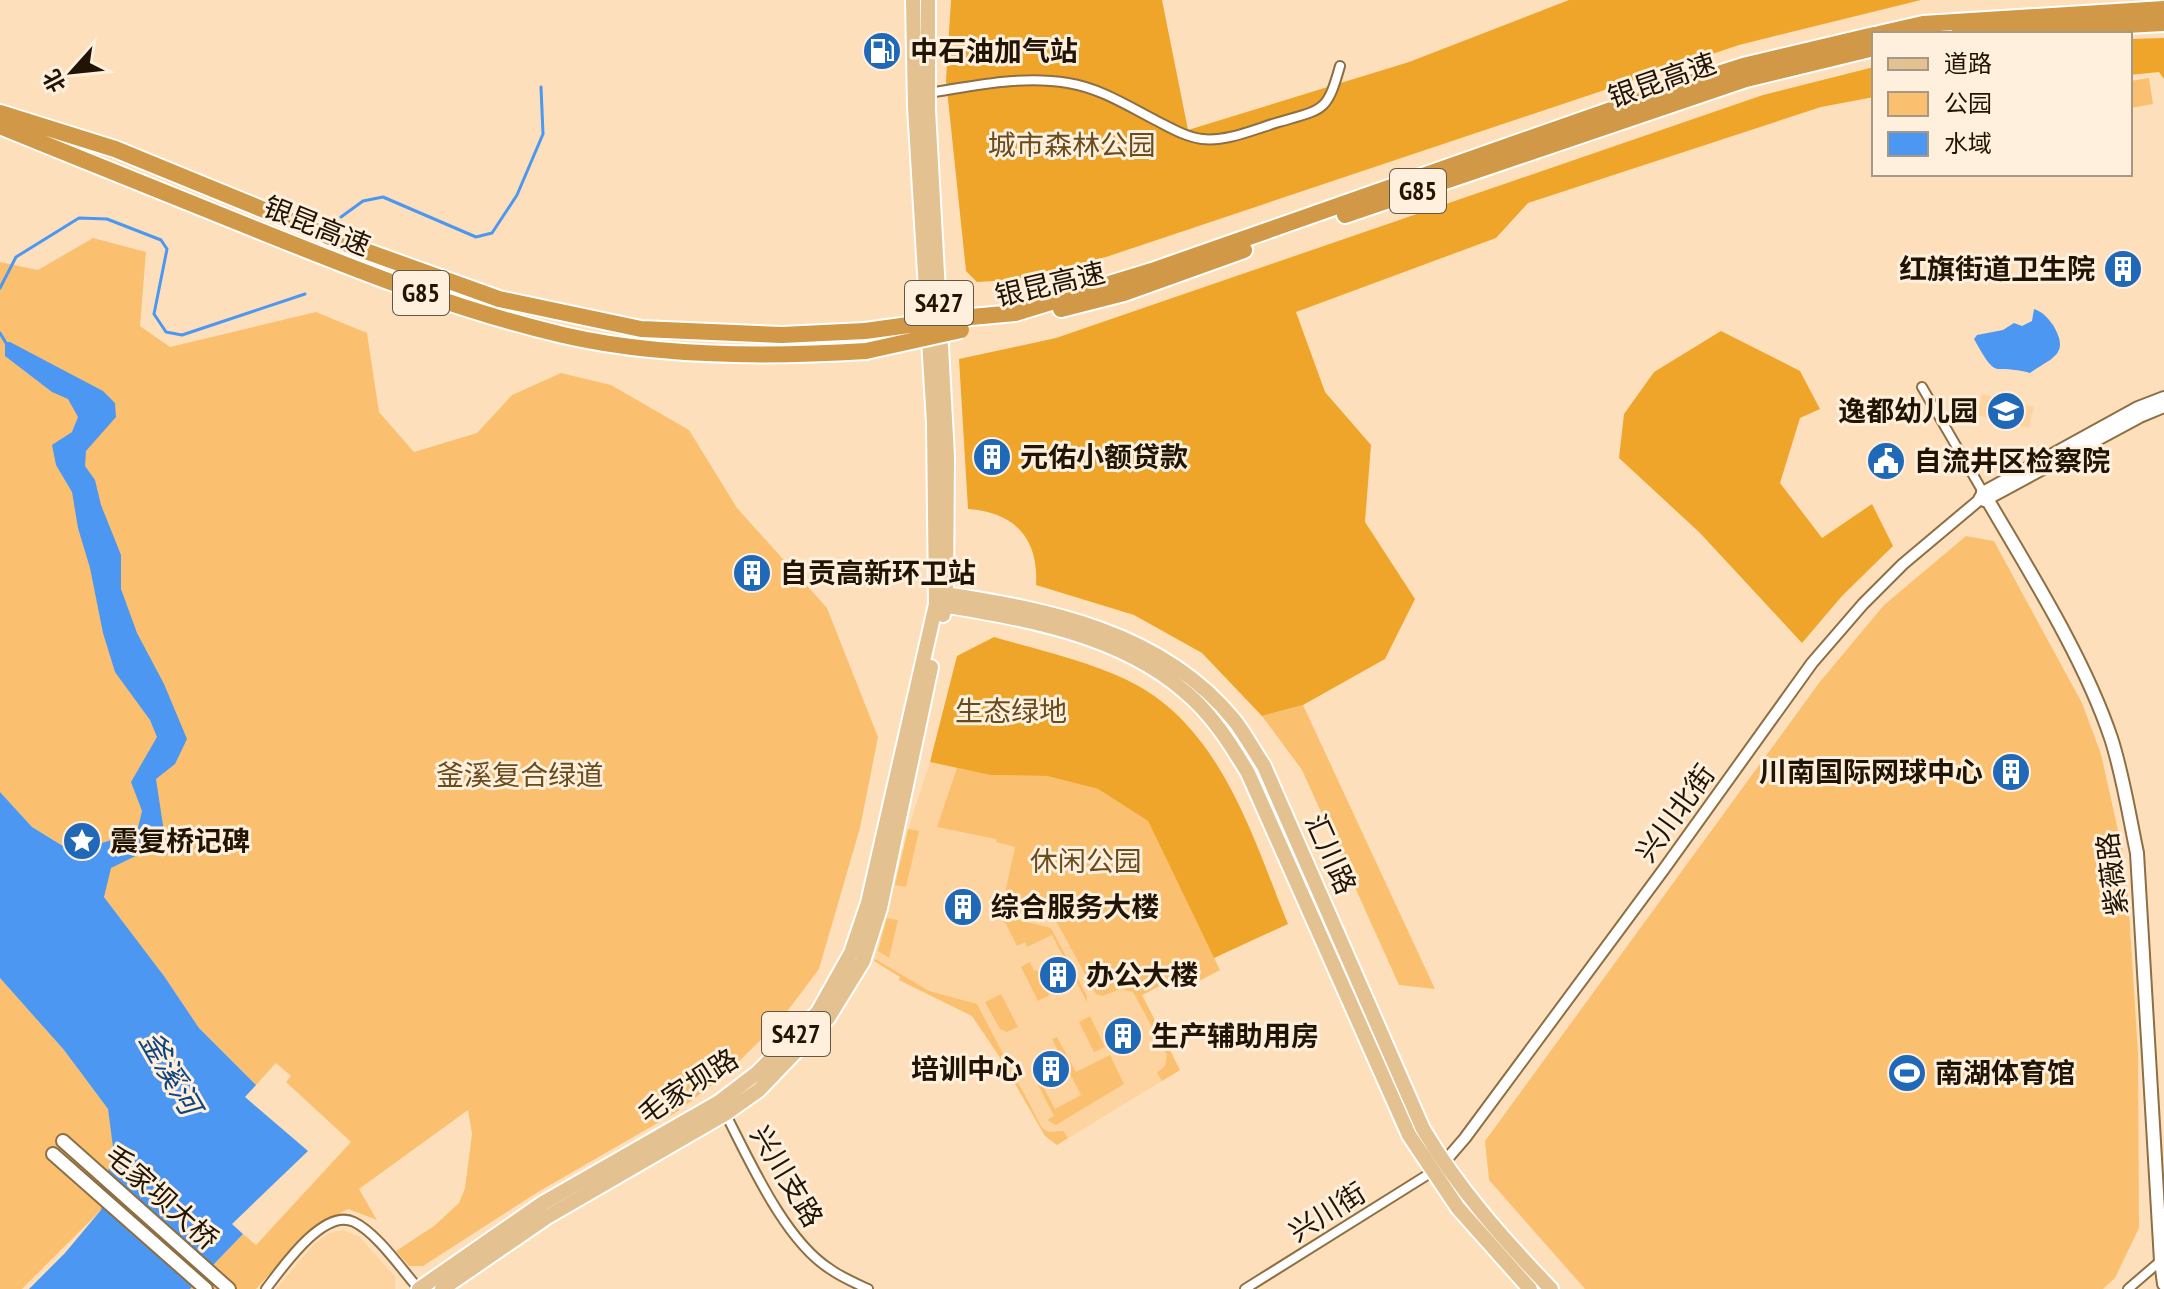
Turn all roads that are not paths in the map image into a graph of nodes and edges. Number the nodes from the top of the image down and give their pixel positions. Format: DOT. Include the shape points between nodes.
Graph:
graph roads {
  1 [pos="913,0"];
  2 [pos="928,0"];
  3 [pos="2164,9"];
  4 [pos="2164,23"];
  5 [pos="1890,32"];
  6 [pos="1988,32"];
  7 [pos="1872,36"];
  8 [pos="1872,48"];
  9 [pos="1340,66"];
  10 [pos="928,93"];
  11 [pos="0,113"];
  12 [pos="0,126"];
  13 [pos="960,324"];
  14 [pos="1922,387"];
  15 [pos="2164,397"];
  16 [pos="2164,407"];
  17 [pos="1983,498"];
  18 [pos="941,599"];
  19 [pos="722,1108"];
  20 [pos="63,1141"];
  21 [pos="53,1154"];
  22 [pos="1438,1168"];
  23 [pos="2162,1260"];
  24 [pos="2164,1284"];
  25 [pos="206,1289"];
  26 [pos="229,1289"];
  27 [pos="266,1289"];
  28 [pos="419,1289"];
  29 [pos="442,1289"];
  30 [pos="868,1289"];
  31 [pos="1245,1289"];
  32 [pos="1530,1289"];
  33 [pos="1551,1289"];
  34 [pos="2128,1289"];
  1 -- 18 [label="main road, S427"];
  2 -- 10 [label="main road, S427"];
  3 -- 5 [label="highway, 银昆高速 / G85" via="1923,24"];
  4 -- 6 [label="highway"];
  7 -- 13 [label="highway, 银昆高速 / G85" via="1743,66 1152,271 1015,313"];
  8 -- 13 [label="highway, 银昆高速 / G85" via="1746,79 1124,293 1030,317"];
  9 -- 10 [label="street" via="1332,97 1323,107 1221,138 1181,133 1096,89 1056,81 1011,80"];
  10 -- 18 [label="main road, S427" via="947,456"];
  11 -- 13 [label="highway, 银昆高速 / G85, bridge" via="115,149 357,248 499,299 641,329 782,335"];
  12 -- 13 [label="highway, 银昆高速 / G85, bridge" via="465,310 566,336 732,354 866,351"];
  14 -- 17 [label="street"];
  15 -- 17 [label="street"];
  16 -- 17 [label="street"];
  17 -- 22 [label="street, 兴川北街" via="1903,564 1812,663"];
  17 -- 23 [label="main road, 紫薇路" via="2039,588 2094,696 2125,795 2137,853"];
  18 -- 19 [label="main road, 毛家坝路 / S427" via="880,908 863,961 828,1018 759,1090"];
  18 -- 22 [label="main road, 汇川路" via="1065,630 1128,654 1184,690 1223,732 1248,773 1409,1135"];
  19 -- 28 [label="main road, 毛家坝路 / S427" via="543,1203"];
  19 -- 29 [label="main road, 毛家坝路 / S427"];
  19 -- 30 [label="street, 兴川支路" via="803,1247 829,1269"];
  20 -- 26 [label="main road, 毛家坝大桥"];
  21 -- 25 [label="main road, 毛家坝大桥"];
  22 -- 31 [label="street, 兴川街"];
  22 -- 32 [label="main road, 汇川路" via="1458,1208"];
  22 -- 33 [label="main road, 汇川路"];
  23 -- 24 [label="main road, 紫薇路"];
  23 -- 34 [label="street"];
  27 -- 28 [label="street" via="314,1232 340,1219 369,1233"];
}
